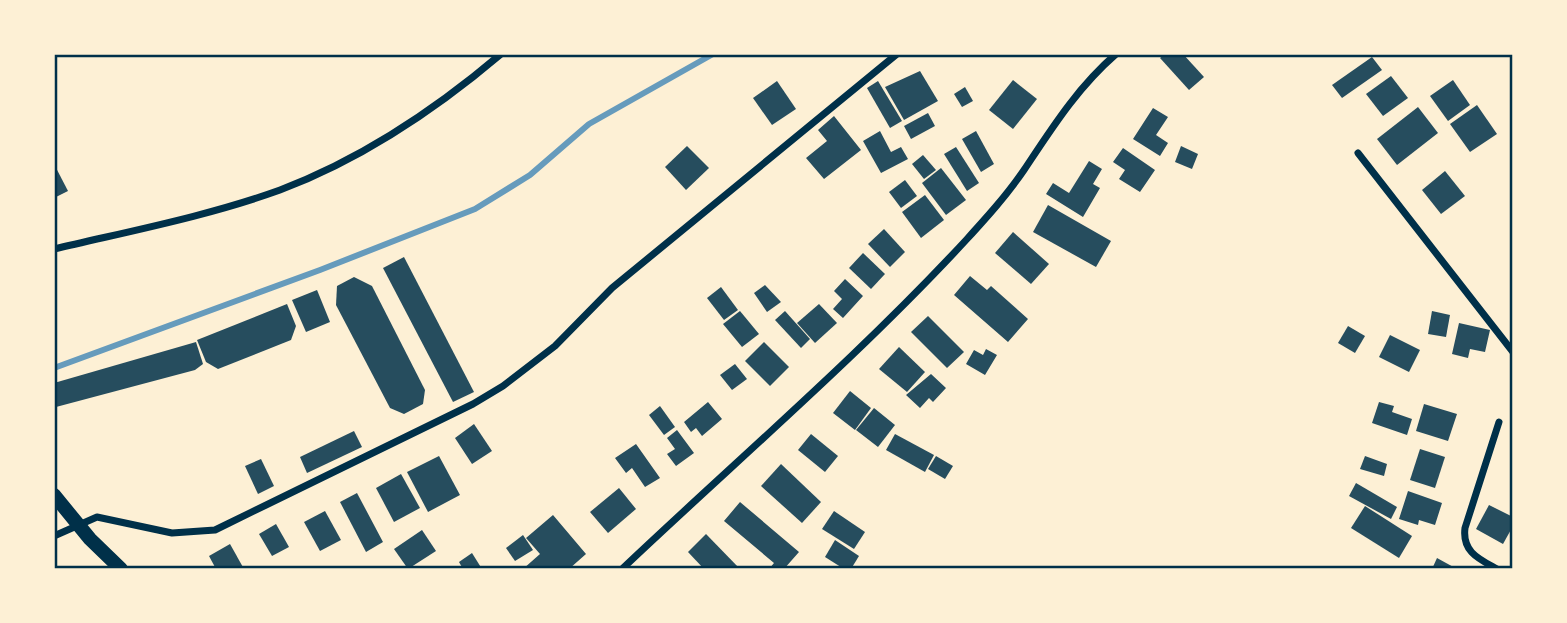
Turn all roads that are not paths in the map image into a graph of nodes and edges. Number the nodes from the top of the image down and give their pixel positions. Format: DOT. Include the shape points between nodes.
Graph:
graph roads {
  1 [pos="501,54"];
  2 [pos="897,54"];
  3 [pos="1116,54"];
  4 [pos="1358,153"];
  5 [pos="54,249"];
  6 [pos="1513,352"];
  7 [pos="1499,422"];
  8 [pos="54,495"];
  9 [pos="77,523"];
  10 [pos="54,536"];
  11 [pos="121,569"];
  12 [pos="622,569"];
  13 [pos="1497,569"];
  1 -- 5 [label="street" via="392,135 307,178 213,211"];
  2 -- 9 [label="street" via="620,282 534,363 473,404 215,530 172,533 97,517"];
  3 -- 12 [label="street" via="1053,123 997,205 931,277"];
  4 -- 6 [label="street"];
  7 -- 13 [label="street" via="1464,540 1473,555"];
  8 -- 9 [label="main road"];
  9 -- 10 [label="street"];
  9 -- 11 [label="main road"];
}
